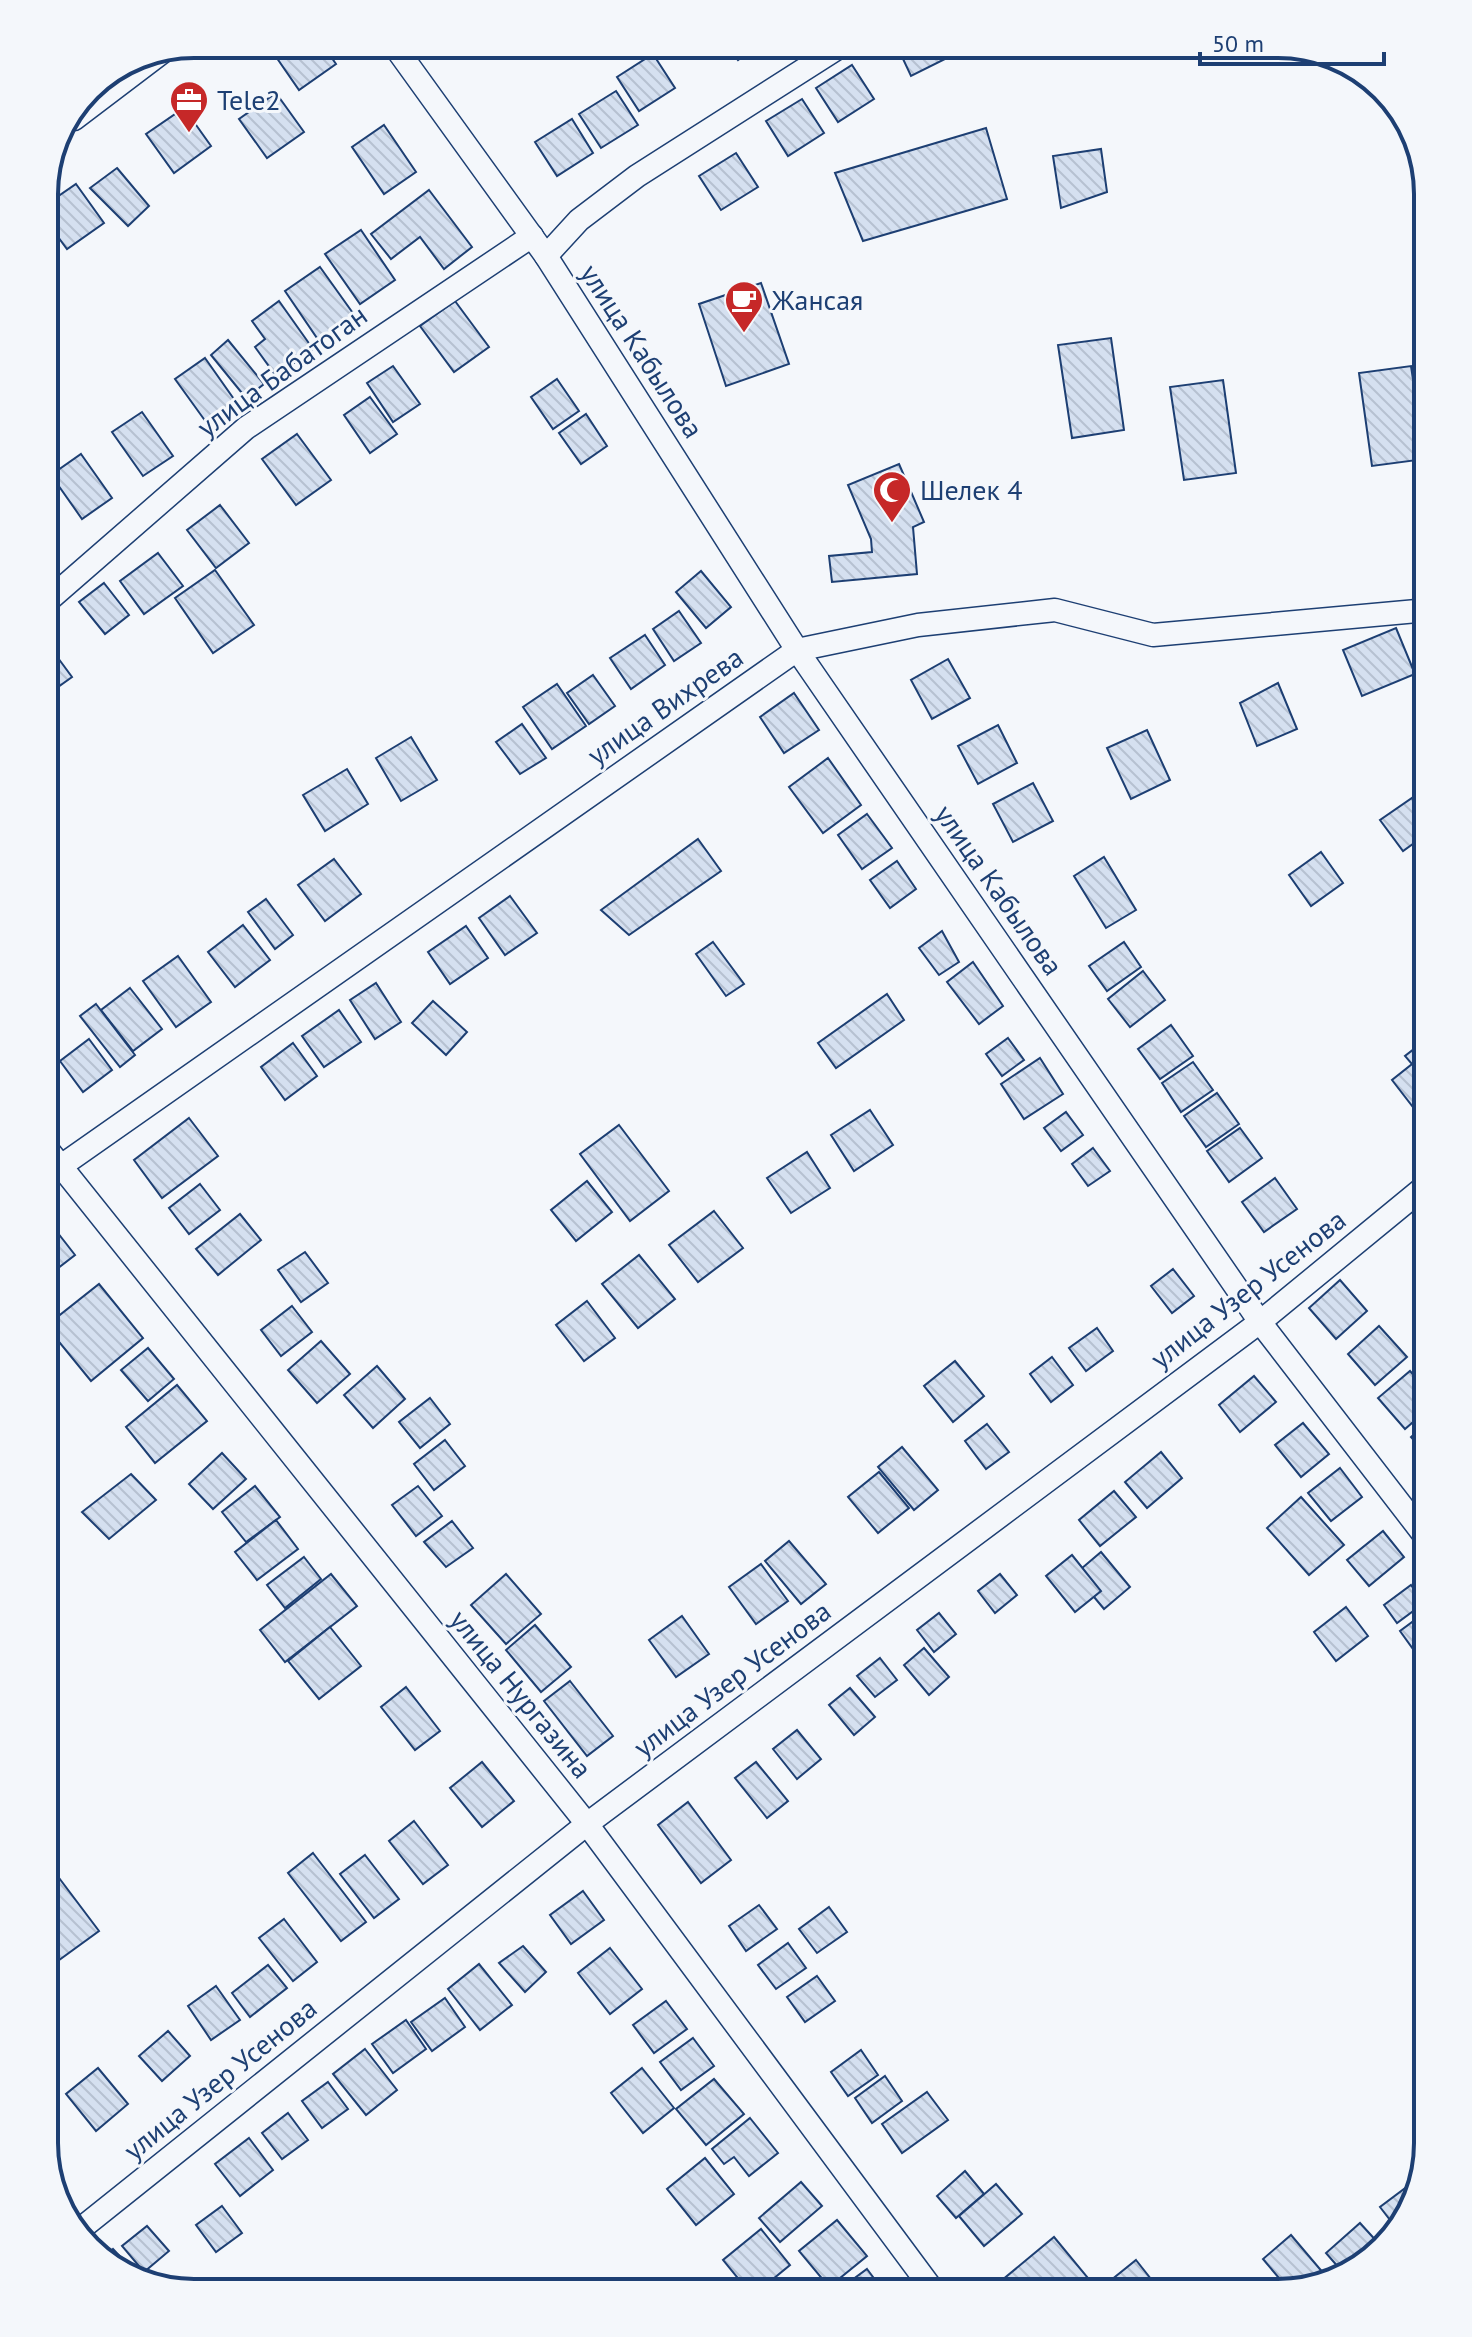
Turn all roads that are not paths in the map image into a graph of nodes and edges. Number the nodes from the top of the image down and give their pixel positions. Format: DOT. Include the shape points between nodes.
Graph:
graph roads {
  1 [pos="403,58"];
  2 [pos="822,58"];
  3 [pos="139,69"];
  4 [pos="90,107"];
  5 [pos="532,236"];
  6 [pos="546,256"];
  7 [pos="58,592"];
  8 [pos="1414,611"];
  9 [pos="797,650"];
  10 [pos="58,1168"];
  11 [pos="58,1179"];
  12 [pos="1414,1196"];
  13 [pos="1260,1322"];
  14 [pos="1414,1522"];
  15 [pos="587,1824"];
  16 [pos="86,2225"];
  17 [pos="925,2279"];
  1 -- 5 [label="street, улица Кабылова"];
  2 -- 6 [label="street" via="637,176 579,220"];
  3 -- 4 [label="street"];
  5 -- 6 [label="street, улица Кабылова"];
  5 -- 7 [label="street, улица Бабатоган" via="246,428"];
  6 -- 9 [label="street, улица Кабылова"];
  8 -- 9 [label="street, улица Вихрева" via="1153,635 1055,610 918,625"];
  9 -- 10 [label="street, улица Вихрева"];
  9 -- 13 [label="street, улица Кабылова"];
  11 -- 15 [label="street, улица Нургазина"];
  12 -- 13 [label="street, улица Узер Усенова"];
  13 -- 14 [label="street, улица Кабылова"];
  13 -- 15 [label="street, улица Узер Усенова"];
  15 -- 16 [label="street, улица Узер Усенова"];
  15 -- 17 [label="street, улица Нургазина"];
}
